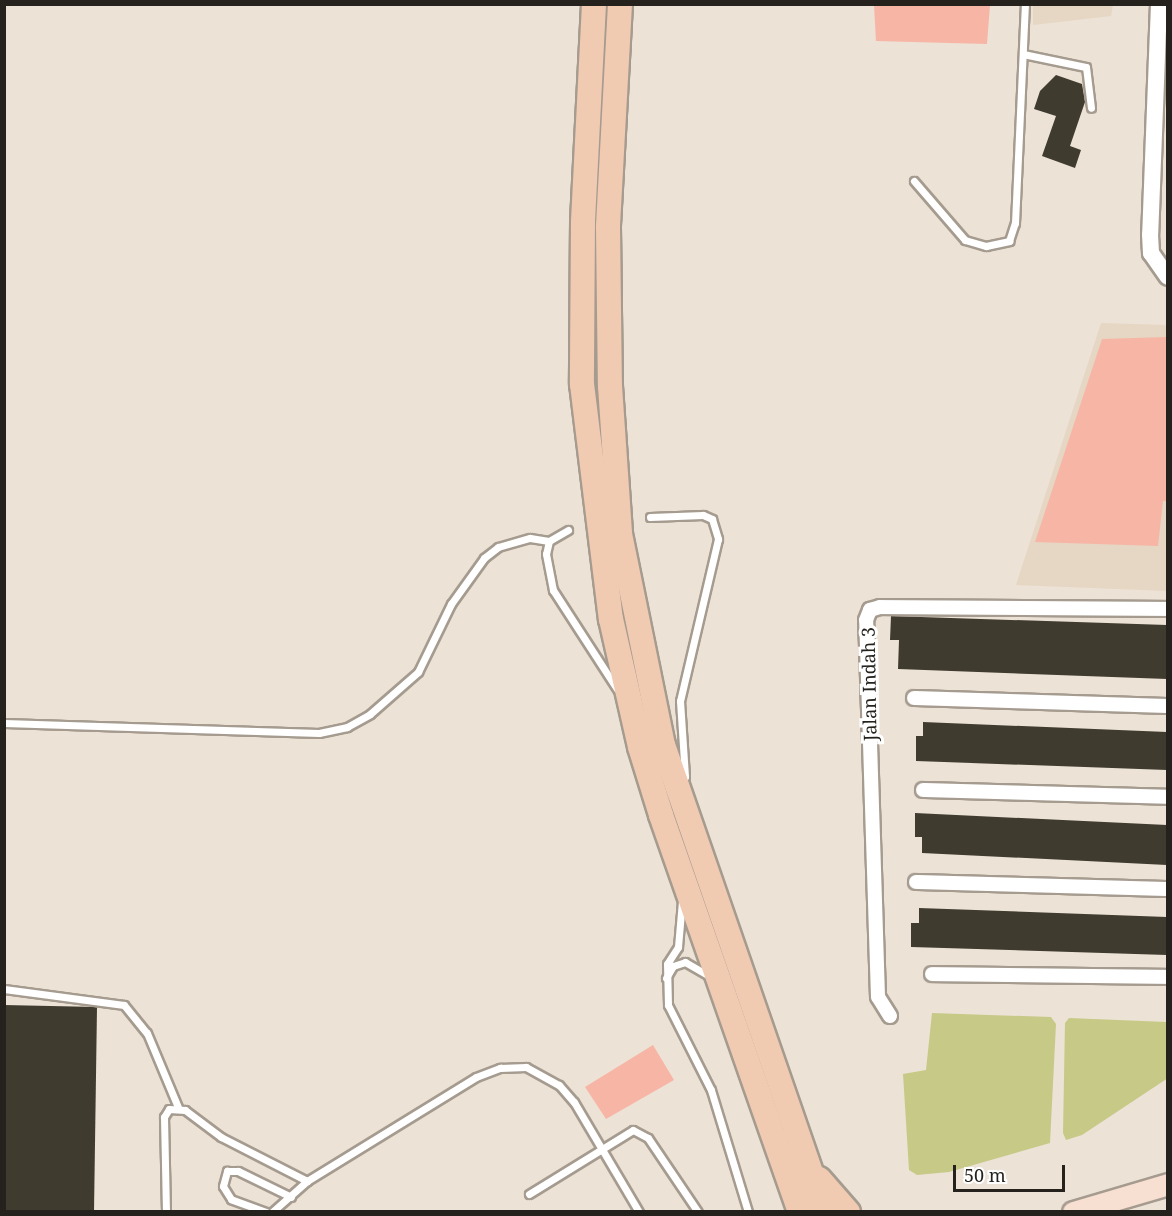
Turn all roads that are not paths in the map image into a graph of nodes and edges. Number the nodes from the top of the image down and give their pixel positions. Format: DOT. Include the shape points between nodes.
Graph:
graph roads {
  1 [pos="594,4"];
  2 [pos="620,4"];
  3 [pos="1025,4"];
  4 [pos="1159,4"];
  5 [pos="1163,50"];
  6 [pos="1023,54"];
  7 [pos="1091,108"];
  8 [pos="914,181"];
  9 [pos="1167,277"];
  10 [pos="650,517"];
  11 [pos="568,530"];
  12 [pos="549,541"];
  13 [pos="1167,609"];
  14 [pos="914,698"];
  15 [pos="1167,706"];
  16 [pos="4,723"];
  17 [pos="640,747"];
  18 [pos="923,790"];
  19 [pos="1167,797"];
  20 [pos="687,819"];
  21 [pos="684,881"];
  22 [pos="916,882"];
  23 [pos="1167,889"];
  24 [pos="932,974"];
  25 [pos="1167,977"];
  26 [pos="665,980"];
  27 [pos="721,984"];
  28 [pos="4,989"];
  29 [pos="890,1016"];
  30 [pos="178,1107"];
  31 [pos="602,1147"];
  32 [pos="811,1171"];
  33 [pos="307,1181"];
  34 [pos="1167,1184"];
  35 [pos="530,1194"];
  36 [pos="291,1197"];
  37 [pos="166,1212"];
  38 [pos="266,1212"];
  39 [pos="272,1212"];
  40 [pos="639,1212"];
  41 [pos="698,1212"];
  42 [pos="748,1212"];
  43 [pos="800,1212"];
  44 [pos="825,1212"];
  45 [pos="848,1212"];
  46 [pos="1073,1212"];
  1 -- 17 [label="highway" via="581,268 582,384 612,619"];
  2 -- 20 [label="highway" via="608,228 610,386 620,534 652,700"];
  3 -- 6 [label="lane"];
  4 -- 5 [label="street"];
  5 -- 9 [label="street" via="1150,234 1151,253"];
  6 -- 7 [label="lane" via="1086,67"];
  6 -- 8 [label="lane" via="1015,223 1009,242 986,246 965,240"];
  10 -- 20 [label="lane" via="704,515 712,519 718,539 680,701"];
  11 -- 12 [label="lane"];
  12 -- 16 [label="lane" via="520,540 498,547 484,558 451,604 418,672 370,714 347,727 319,733"];
  12 -- 17 [label="lane" via="546,554 553,590 614,682"];
  13 -- 29 [label="street, Jalan Indah 3" via="870,610 866,620 878,997"];
  14 -- 15 [label="street"];
  17 -- 21 [label="highway"];
  18 -- 19 [label="street"];
  20 -- 32 [label="highway"];
  21 -- 26 [label="lane" via="678,947 667,964"];
  21 -- 27 [label="highway"];
  22 -- 23 [label="street"];
  24 -- 25 [label="street"];
  26 -- 27 [label="lane" via="673,966 686,962"];
  26 -- 42 [label="lane" via="668,1005 711,1090"];
  27 -- 43 [label="highway"];
  28 -- 30 [label="lane" via="124,1005 147,1033"];
  30 -- 33 [label="lane" via="221,1137"];
  30 -- 37 [label="lane" via="170,1109 164,1117"];
  31 -- 33 [label="lane" via="559,1085 526,1067 500,1068 476,1077"];
  31 -- 35 [label="lane"];
  31 -- 40 [label="lane"];
  31 -- 41 [label="lane" via="627,1131 643,1132"];
  32 -- 44 [label="highway"];
  32 -- 45 [label="highway"];
  33 -- 36 [label="lane"];
  34 -- 46 [label="main road"];
  36 -- 38 [label="lane" via="238,1171 227,1172 223,1186 231,1199"];
  36 -- 39 [label="lane"];
}
